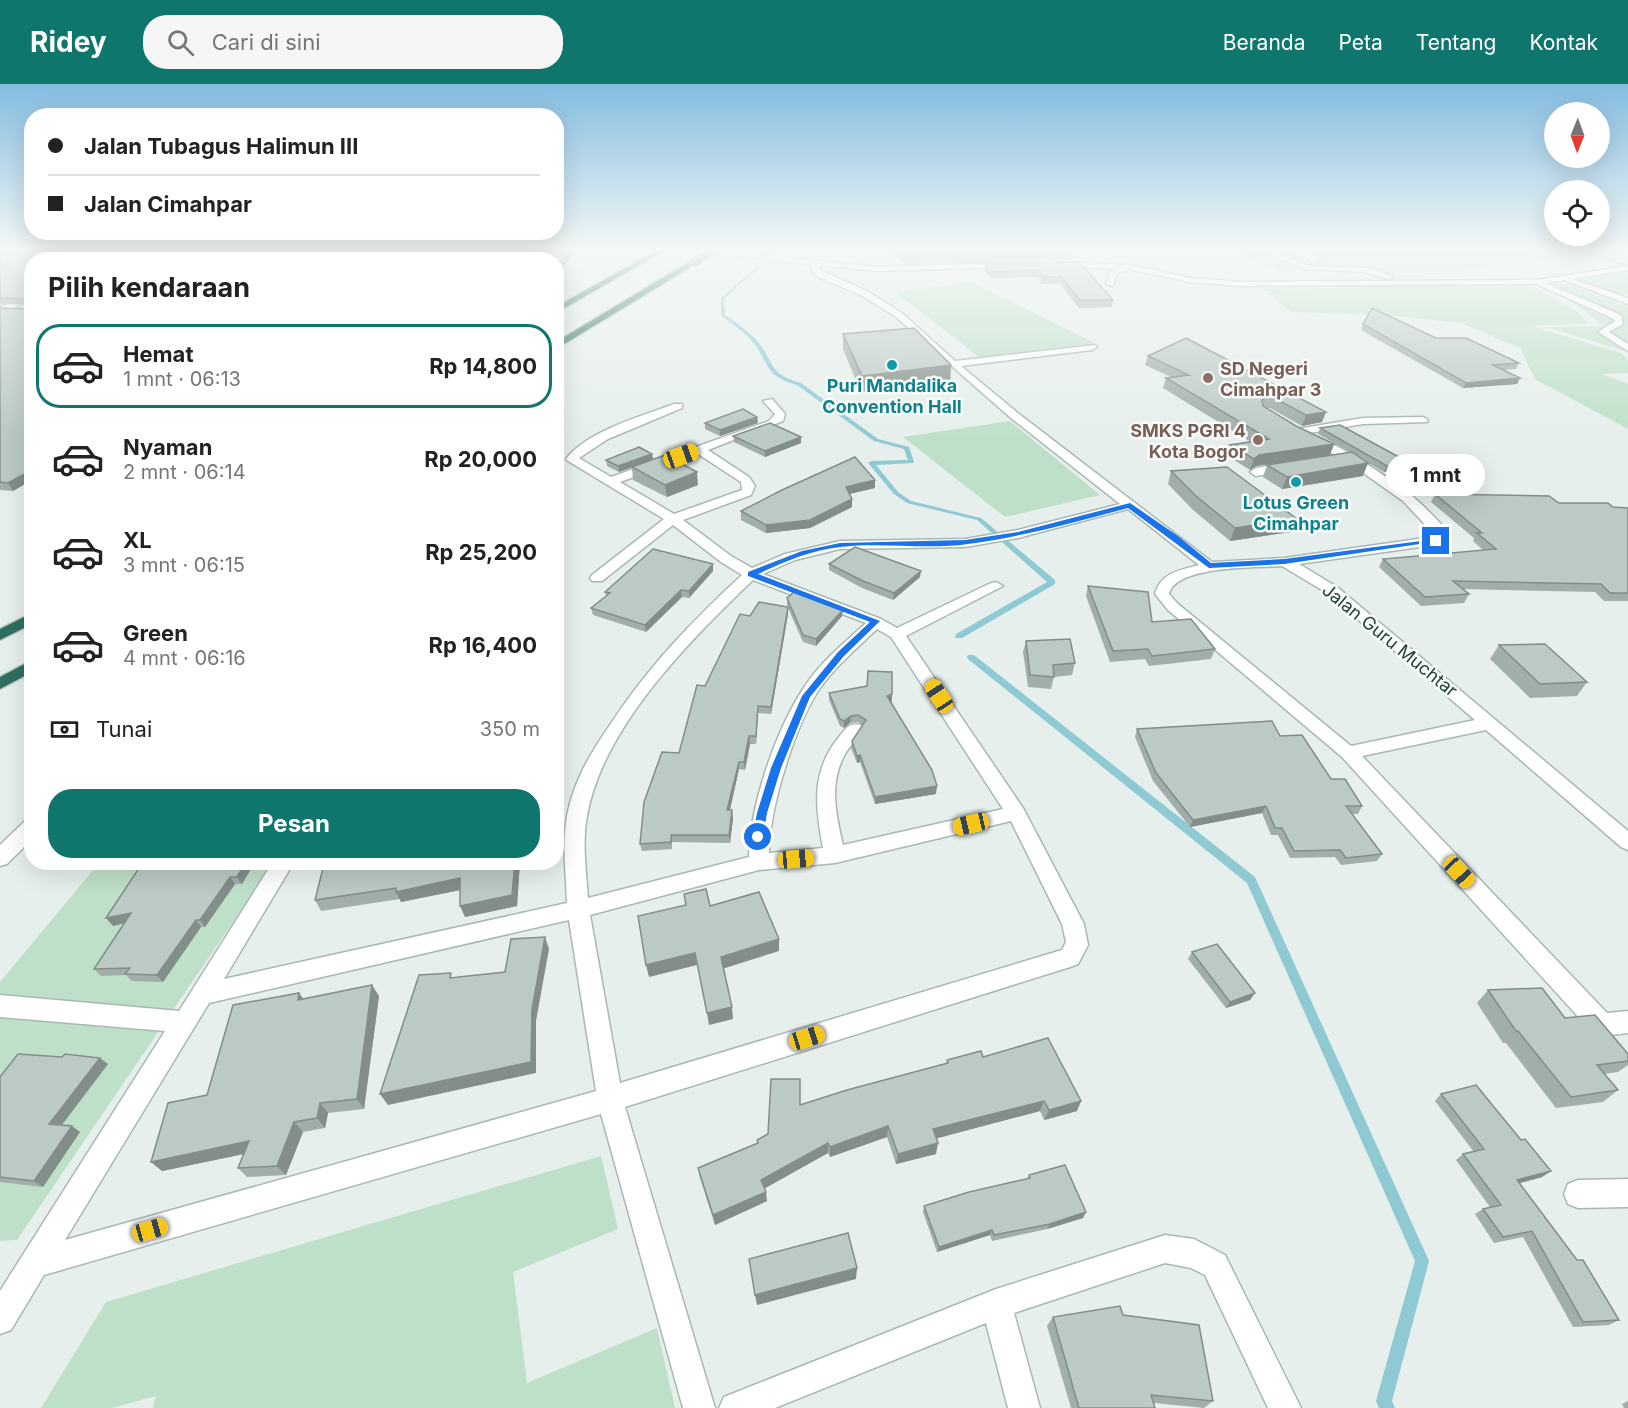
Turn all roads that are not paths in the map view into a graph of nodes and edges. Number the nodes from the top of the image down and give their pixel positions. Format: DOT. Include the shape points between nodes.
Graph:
graph roads {
  1 [pos="611,313"];
  2 [pos="895,313"];
  3 [pos="1608,313"];
  4 [pos="564,341"];
  5 [pos="1617,342"];
  6 [pos="1628,342"];
  7 [pos="1092,347"];
  8 [pos="1628,348"];
  9 [pos="953,364"];
  10 [pos="768,401"];
  11 [pos="678,406"];
  12 [pos="1423,420"];
  13 [pos="699,449"];
  14 [pos="1349,458"];
  15 [pos="1326,462"];
  16 [pos="1302,465"];
  17 [pos="1256,472"];
  18 [pos="608,482"];
  19 [pos="1130,505"];
  20 [pos="673,519"];
  21 [pos="1284,562"];
  22 [pos="1209,566"];
  23 [pos="751,574"];
  24 [pos="597,578"];
  25 [pos="996,585"];
  26 [pos="876,621"];
  27 [pos="24,622"];
  28 [pos="897,634"];
  29 [pos="0,635"];
  30 [pos="24,670"];
  31 [pos="0,684"];
  32 [pos="1491,723"];
  33 [pos="855,729"];
  34 [pos="1348,753"];
  35 [pos="1016,813"];
  36 [pos="24,834"];
  37 [pos="1628,842"];
  38 [pos="835,855"];
  39 [pos="0,858"];
  40 [pos="759,862"];
  41 [pos="279,870"];
  42 [pos="578,909"];
  43 [pos="202,994"];
  44 [pos="0,1006"];
  45 [pos="184,1022"];
  46 [pos="1615,1030"];
  47 [pos="609,1099"];
  48 [pos="1628,1193"];
  49 [pos="1578,1194"];
  50 [pos="35,1263"];
  51 [pos="996,1304"];
  52 [pos="1,1316"];
  53 [pos="699,1408"];
  54 [pos="735,1408"];
  55 [pos="1024,1408"];
  56 [pos="1285,1408"];
  1 -- 4 [label="highway, bridge"];
  2 -- 9 [label="street"];
  3 -- 5 [label="street" via="1620,322 1604,332"];
  5 -- 6 [label="street"];
  5 -- 8 [label="street"];
  7 -- 9 [label="street"];
  9 -- 19 [label="street"];
  10 -- 13 [label="street" via="780,414 773,423"];
  11 -- 18 [label="street" via="624,428 573,456 572,459"];
  12 -- 14 [label="street" via="1363,421 1294,430"];
  13 -- 18 [label="street"];
  13 -- 20 [label="street" via="745,480 747,492"];
  14 -- 15 [label="street"];
  14 -- 21 [label="street" via="1407,498 1443,535 1436,541"];
  16 -- 17 [label="street"];
  18 -- 20 [label="street"];
  19 -- 22 [label="street"];
  19 -- 23 [label="street" via="1018,534 965,543 840,545 790,557"];
  20 -- 23 [label="street"];
  20 -- 24 [label="street"];
  21 -- 22 [label="street"];
  21 -- 32 [label="street, Jalan Guru Muchtar" via="1332,590"];
  22 -- 34 [label="street" via="1174,577 1164,585 1162,594 1173,608"];
  23 -- 26 [label="street"];
  23 -- 42 [label="street" via="658,669 596,759 586,780 574,837"];
  25 -- 28 [label="street"];
  26 -- 28 [label="street"];
  26 -- 40 [label="street" via="841,654 806,696 762,813"];
  27 -- 29 [label="highway"];
  28 -- 35 [label="street"];
  30 -- 31 [label="highway"];
  32 -- 34 [label="street"];
  32 -- 37 [label="street, Jalan Guru Muchtar"];
  33 -- 38 [label="street" via="834,758 825,789 824,804"];
  34 -- 46 [label="street"];
  35 -- 38 [label="street"];
  35 -- 47 [label="street" via="1073,924 1077,948 1070,957"];
  36 -- 39 [label="street"];
  38 -- 40 [label="street"];
  40 -- 42 [label="street"];
  41 -- 43 [label="street"];
  42 -- 43 [label="street"];
  42 -- 47 [label="street"];
  43 -- 45 [label="street"];
  44 -- 45 [label="street"];
  45 -- 50 [label="street"];
  47 -- 50 [label="street"];
  47 -- 53 [label="street"];
  48 -- 49 [label="street"];
  50 -- 52 [label="street"];
  51 -- 54 [label="street"];
  51 -- 55 [label="street"];
  51 -- 56 [label="street" via="1165,1249 1194,1254 1215,1265"];
}
